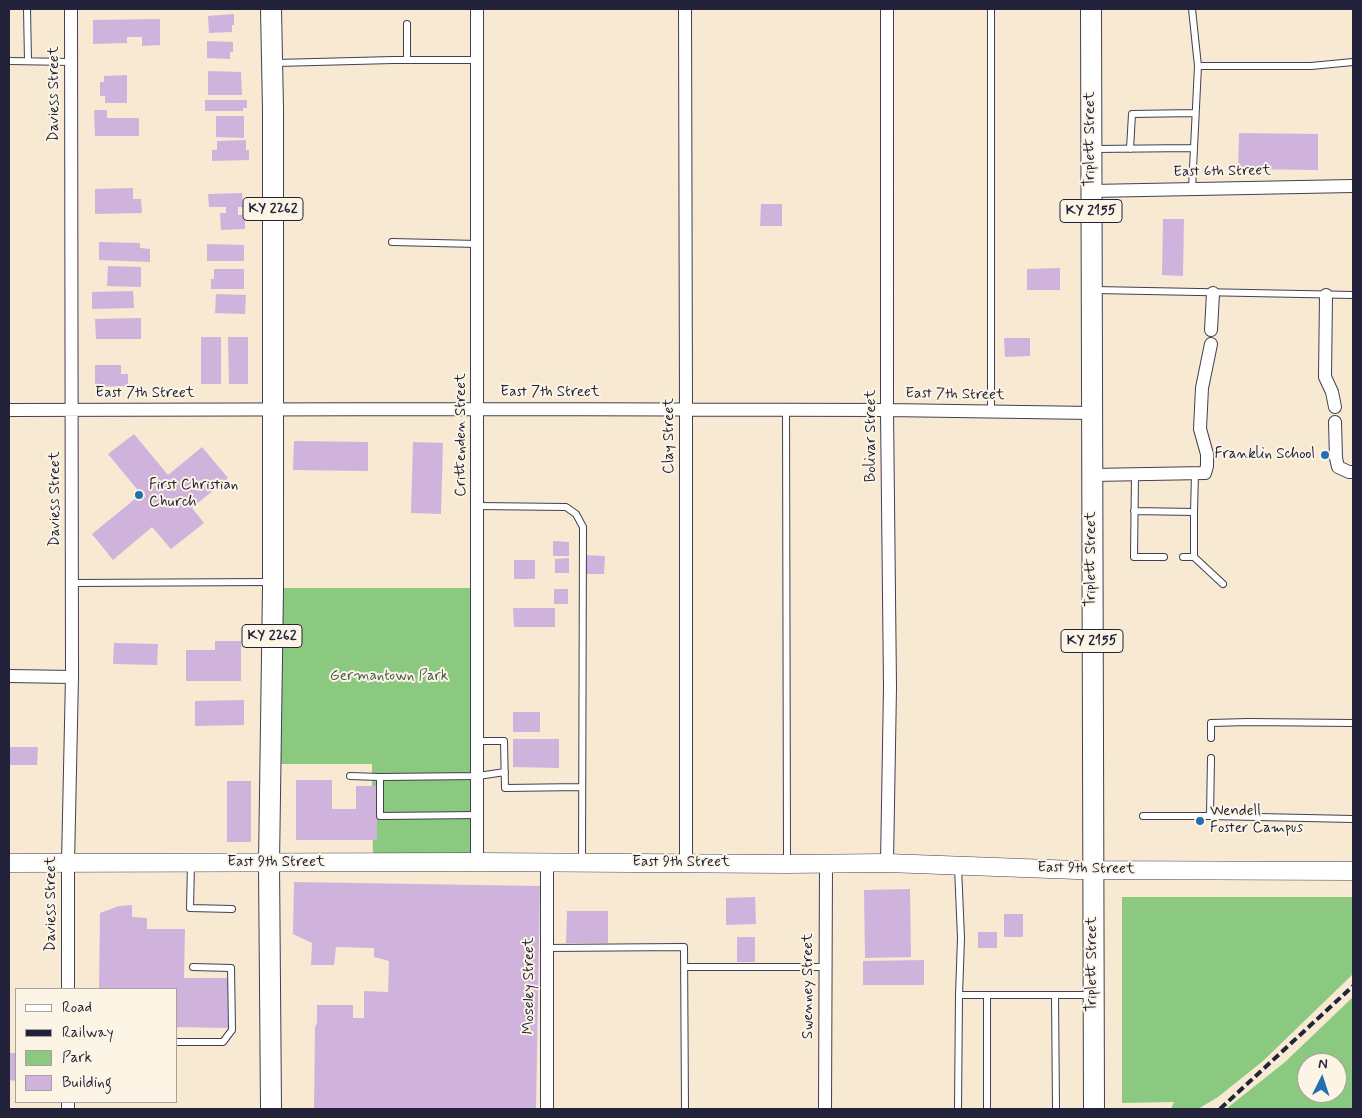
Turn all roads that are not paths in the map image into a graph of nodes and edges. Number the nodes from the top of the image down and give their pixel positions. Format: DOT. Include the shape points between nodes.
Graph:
graph roads {
  1 [pos="27,9"];
  2 [pos="70,9"];
  3 [pos="271,9"];
  4 [pos="477,9"];
  5 [pos="685,9"];
  6 [pos="887,9"];
  7 [pos="991,9"];
  8 [pos="1091,9"];
  9 [pos="1192,9"];
  10 [pos="407,24"];
  11 [pos="407,60"];
  12 [pos="477,60"];
  13 [pos="9,61"];
  14 [pos="28,61"];
  15 [pos="71,62"];
  16 [pos="1353,62"];
  17 [pos="272,63"];
  18 [pos="1198,66"];
  19 [pos="1195,113"];
  20 [pos="1193,148"];
  21 [pos="1091,149"];
  22 [pos="1130,149"];
  23 [pos="1353,186"];
  24 [pos="1192,189"];
  25 [pos="1091,191"];
  26 [pos="392,242"];
  27 [pos="478,244"];
  28 [pos="1092,290"];
  29 [pos="1213,292"];
  30 [pos="1326,295"];
  31 [pos="1353,295"];
  32 [pos="1211,330"];
  33 [pos="1211,344"];
  34 [pos="1335,408"];
  35 [pos="478,409"];
  36 [pos="9,410"];
  37 [pos="72,410"];
  38 [pos="273,410"];
  39 [pos="686,410"];
  40 [pos="786,410"];
  41 [pos="887,410"];
  42 [pos="991,412"];
  43 [pos="1092,413"];
  44 [pos="1335,422"];
  45 [pos="1353,472"];
  46 [pos="1195,473"];
  47 [pos="1134,474"];
  48 [pos="1092,475"];
  49 [pos="478,506"];
  50 [pos="1134,511"];
  51 [pos="1194,512"];
  52 [pos="1164,557"];
  53 [pos="1183,557"];
  54 [pos="1194,557"];
  55 [pos="273,582"];
  56 [pos="72,583"];
  57 [pos="1223,584"];
  58 [pos="9,676"];
  59 [pos="72,677"];
  60 [pos="1353,723"];
  61 [pos="1211,738"];
  62 [pos="478,741"];
  63 [pos="1211,758"];
  64 [pos="505,772"];
  65 [pos="350,776"];
  66 [pos="478,776"];
  67 [pos="380,777"];
  68 [pos="582,788"];
  69 [pos="478,815"];
  70 [pos="1143,816"];
  71 [pos="1210,816"];
  72 [pos="1353,819"];
  73 [pos="269,862"];
  74 [pos="478,862"];
  75 [pos="547,862"];
  76 [pos="9,863"];
  77 [pos="68,863"];
  78 [pos="191,863"];
  79 [pos="582,863"];
  80 [pos="686,863"];
  81 [pos="887,863"];
  82 [pos="787,864"];
  83 [pos="826,864"];
  84 [pos="958,865"];
  85 [pos="1093,870"];
  86 [pos="1353,871"];
  87 [pos="232,909"];
  88 [pos="546,948"];
  89 [pos="685,967"];
  90 [pos="826,967"];
  91 [pos="193,968"];
  92 [pos="68,988"];
  93 [pos="959,995"];
  94 [pos="987,995"];
  95 [pos="1055,995"];
  96 [pos="1094,995"];
  97 [pos="178,1042"];
  98 [pos="270,1109"];
  99 [pos="547,1109"];
  100 [pos="685,1109"];
  101 [pos="825,1109"];
  102 [pos="958,1109"];
  103 [pos="987,1109"];
  104 [pos="1056,1109"];
  105 [pos="1094,1109"];
  1 -- 14 [label="lane"];
  2 -- 15 [label="street, Daviess Street"];
  3 -- 17 [label="main road, KY 2262"];
  4 -- 12 [label="street, Crittenden Street"];
  5 -- 39 [label="street, Clay Street"];
  6 -- 41 [label="street, Bolivar Street"];
  7 -- 42 [label="lane"];
  8 -- 21 [label="main road, Triplett Street / KY 2155"];
  9 -- 18 [label="lane"];
  10 -- 11 [label="lane"];
  11 -- 12 [label="lane"];
  11 -- 17 [label="lane"];
  12 -- 27 [label="street, Crittenden Street"];
  13 -- 14 [label="lane"];
  14 -- 15 [label="lane"];
  15 -- 37 [label="street, Daviess Street"];
  16 -- 18 [label="lane" via="1311,66"];
  17 -- 38 [label="main road, KY 2262"];
  18 -- 19 [label="lane"];
  19 -- 20 [label="lane"];
  19 -- 22 [label="lane" via="1132,114"];
  20 -- 22 [label="lane"];
  20 -- 24 [label="lane"];
  21 -- 22 [label="lane"];
  21 -- 25 [label="main road, Triplett Street / KY 2155"];
  23 -- 24 [label="street, East 6th Street"];
  24 -- 25 [label="street, East 6th Street"];
  25 -- 28 [label="main road, Triplett Street / KY 2155"];
  26 -- 27 [label="lane"];
  27 -- 35 [label="street, Crittenden Street"];
  28 -- 29 [label="lane"];
  28 -- 43 [label="main road, Triplett Street / KY 2155"];
  29 -- 30 [label="lane"];
  29 -- 32 [label="street"];
  30 -- 31 [label="lane"];
  30 -- 34 [label="street" via="1326,376"];
  33 -- 46 [label="street" via="1202,388 1200,429 1207,466 1205,473"];
  35 -- 38 [label="street, East 7th Street"];
  35 -- 39 [label="street, East 7th Street"];
  35 -- 49 [label="street, Crittenden Street"];
  36 -- 37 [label="street, East 7th Street"];
  37 -- 38 [label="street, East 7th Street"];
  37 -- 56 [label="street, Daviess Street"];
  38 -- 55 [label="main road, KY 2262"];
  39 -- 40 [label="street, East 7th Street"];
  39 -- 80 [label="street, Clay Street"];
  40 -- 41 [label="street, East 7th Street"];
  40 -- 82 [label="lane"];
  41 -- 42 [label="street, East 7th Street"];
  41 -- 81 [label="street, Bolivar Street" via="890,687"];
  42 -- 43 [label="street, East 7th Street"];
  43 -- 48 [label="main road, Triplett Street / KY 2155"];
  44 -- 45 [label="street" via="1338,466"];
  46 -- 47 [label="street"];
  46 -- 51 [label="lane"];
  47 -- 48 [label="street"];
  47 -- 50 [label="lane"];
  48 -- 85 [label="main road, Triplett Street / KY 2155"];
  49 -- 62 [label="street, Crittenden Street"];
  49 -- 68 [label="lane" via="566,508 576,514 583,527"];
  50 -- 51 [label="lane"];
  50 -- 52 [label="lane" via="1134,557"];
  51 -- 54 [label="lane"];
  53 -- 54 [label="lane"];
  54 -- 57 [label="lane"];
  55 -- 56 [label="lane"];
  55 -- 73 [label="main road, KY 2262"];
  56 -- 59 [label="street, Daviess Street"];
  58 -- 59 [label="street"];
  59 -- 77 [label="street, Daviess Street"];
  60 -- 61 [label="lane" via="1211,723"];
  62 -- 64 [label="lane" via="504,741"];
  62 -- 66 [label="street, Crittenden Street"];
  63 -- 71 [label="lane"];
  64 -- 66 [label="lane"];
  64 -- 68 [label="lane" via="505,788"];
  65 -- 67 [label="lane"];
  66 -- 67 [label="lane"];
  66 -- 69 [label="street, Crittenden Street"];
  67 -- 69 [label="lane" via="380,816"];
  68 -- 79 [label="lane"];
  69 -- 74 [label="street, Crittenden Street"];
  70 -- 71 [label="lane"];
  71 -- 72 [label="lane"];
  73 -- 74 [label="street, East 9th Street"];
  73 -- 78 [label="street, East 9th Street"];
  73 -- 98 [label="main road, KY 2262"];
  74 -- 75 [label="street, East 9th Street"];
  75 -- 79 [label="street, East 9th Street"];
  75 -- 88 [label="street, Moseley Street"];
  76 -- 77 [label="street, East 9th Street"];
  77 -- 78 [label="street, East 9th Street"];
  77 -- 92 [label="street, Daviess Street"];
  78 -- 87 [label="lane" via="190,908"];
  79 -- 80 [label="street, East 9th Street"];
  80 -- 82 [label="street, East 9th Street"];
  81 -- 83 [label="street, East 9th Street"];
  81 -- 84 [label="street, East 9th Street"];
  82 -- 83 [label="street, East 9th Street"];
  83 -- 90 [label="street, Swenney Street"];
  84 -- 85 [label="street, East 9th Street"];
  84 -- 93 [label="lane"];
  85 -- 86 [label="street, East 9th Street"];
  85 -- 96 [label="main road, Triplett Street / KY 2155"];
  88 -- 89 [label="lane" via="684,947"];
  88 -- 99 [label="street, Moseley Street"];
  89 -- 90 [label="lane"];
  89 -- 100 [label="lane"];
  90 -- 101 [label="street, Swenney Street"];
  91 -- 97 [label="lane" via="231,968 232,1030 223,1042"];
  93 -- 94 [label="lane"];
  93 -- 102 [label="lane"];
  94 -- 95 [label="lane"];
  94 -- 103 [label="lane"];
  95 -- 96 [label="lane"];
  95 -- 104 [label="lane"];
  96 -- 105 [label="main road, Triplett Street / KY 2155"];
}
